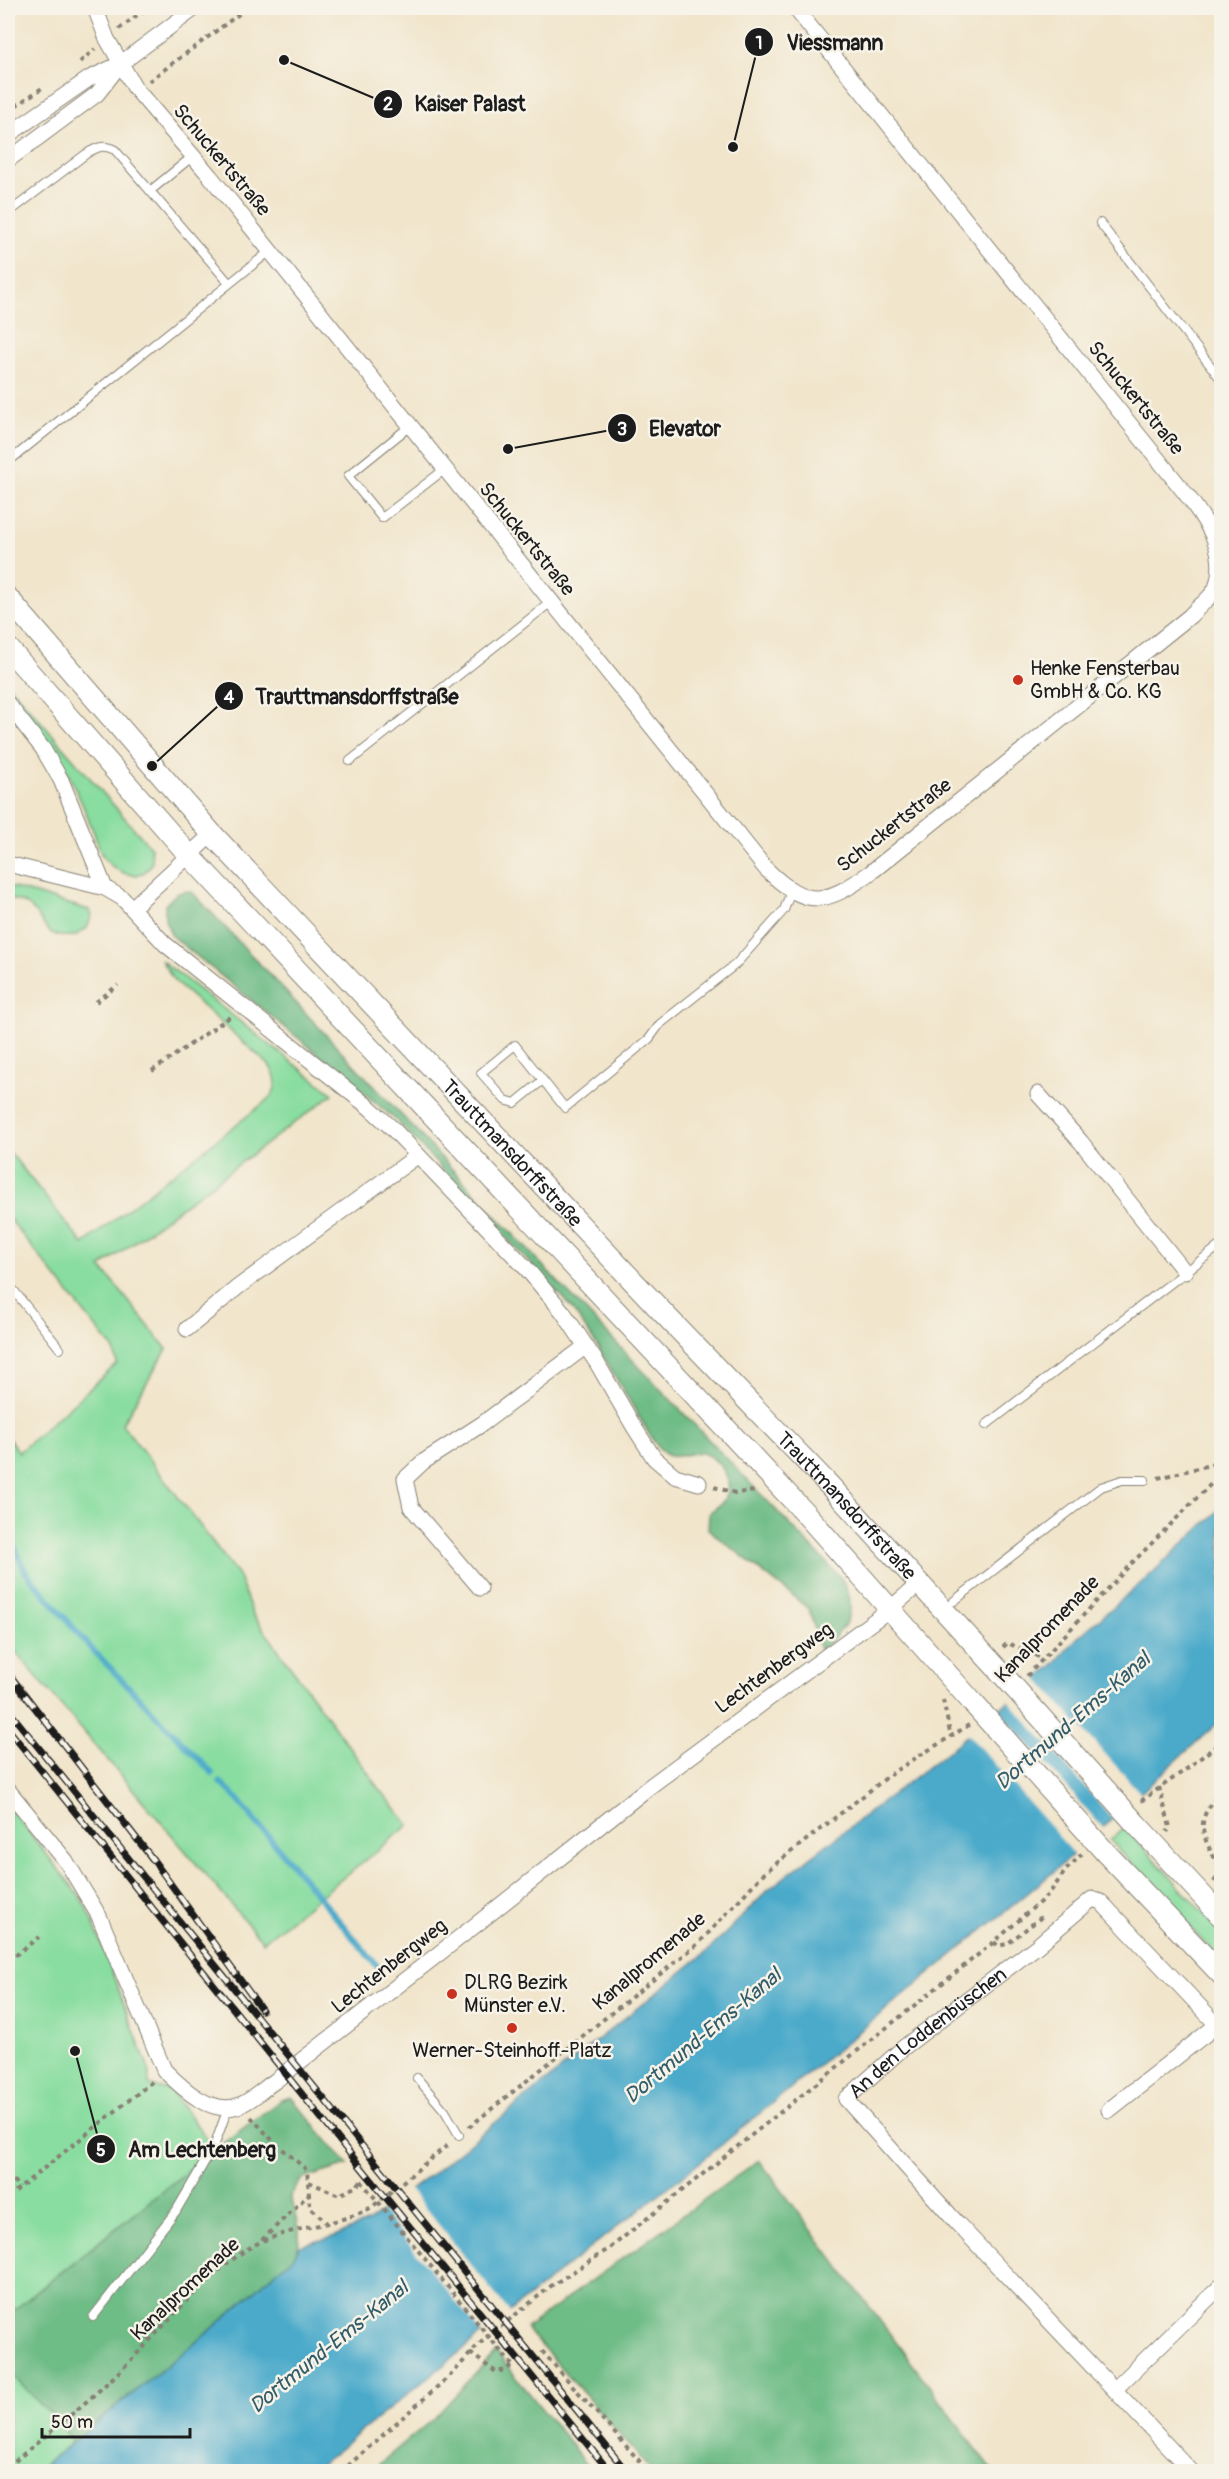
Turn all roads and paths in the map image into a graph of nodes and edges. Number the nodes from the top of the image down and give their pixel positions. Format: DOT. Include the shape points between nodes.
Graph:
graph roads {
  1 [pos="95,8"];
  2 [pos="195,8"];
  3 [pos="247,8"];
  4 [pos="795,8"];
  5 [pos="120,64"];
  6 [pos="135,88"];
  7 [pos="8,135"];
  8 [pos="193,156"];
  9 [pos="8,160"];
  10 [pos="150,191"];
  11 [pos="8,213"];
  12 [pos="1100,223"];
  13 [pos="270,251"];
  14 [pos="229,283"];
  15 [pos="1220,378"];
  16 [pos="410,426"];
  17 [pos="8,462"];
  18 [pos="445,469"];
  19 [pos="8,598"];
  20 [pos="551,602"];
  21 [pos="8,648"];
  22 [pos="8,704"];
  23 [pos="350,761"];
  24 [pos="212,834"];
  25 [pos="189,855"];
  26 [pos="8,864"];
  27 [pos="105,888"];
  28 [pos="791,891"];
  29 [pos="133,907"];
  30 [pos="118,985"];
  31 [pos="96,1002"];
  32 [pos="243,1007"];
  33 [pos="153,1071"];
  34 [pos="543,1080"];
  35 [pos="1038,1094"];
  36 [pos="417,1156"];
  37 [pos="1221,1244"];
  38 [pos="1185,1272"];
  39 [pos="8,1283"];
  40 [pos="188,1329"];
  41 [pos="586,1346"];
  42 [pos="60,1349"];
  43 [pos="986,1425"];
  44 [pos="1221,1462"];
  45 [pos="1221,1473"];
  46 [pos="1145,1480"];
  47 [pos="699,1483"];
  48 [pos="765,1490"];
  49 [pos="735,1493"];
  50 [pos="920,1583"];
  51 [pos="480,1588"];
  52 [pos="954,1601"];
  53 [pos="890,1609"];
  54 [pos="1008,1643"];
  55 [pos="1043,1659"];
  56 [pos="1012,1679"];
  57 [pos="942,1695"];
  58 [pos="975,1711"];
  59 [pos="951,1737"];
  60 [pos="1221,1741"];
  61 [pos="1202,1757"];
  62 [pos="1160,1787"];
  63 [pos="8,1790"];
  64 [pos="1221,1791"];
  65 [pos="1168,1821"];
  66 [pos="1211,1886"];
  67 [pos="1051,1909"];
  68 [pos="1221,1917"];
  69 [pos="1014,1925"];
  70 [pos="39,1936"];
  71 [pos="994,1942"];
  72 [pos="8,1961"];
  73 [pos="1221,1975"];
  74 [pos="1219,2028"];
  75 [pos="417,2078"];
  76 [pos="149,2085"];
  77 [pos="235,2106"];
  78 [pos="1109,2110"];
  79 [pos="459,2135"];
  80 [pos="8,2173"];
  81 [pos="309,2182"];
  82 [pos="19,2188"];
  83 [pos="309,2194"];
  84 [pos="8,2197"];
  85 [pos="326,2222"];
  86 [pos="260,2242"];
  87 [pos="1221,2285"];
  88 [pos="93,2317"];
  89 [pos="542,2351"];
  90 [pos="470,2353"];
  91 [pos="1115,2389"];
  92 [pos="8,2467"];
  93 [pos="341,2472"];
  94 [pos="649,2472"];
  95 [pos="1192,2472"];
  1 -- 5 [label="street, Schuckertstraße"];
  2 -- 5 [label="street"];
  3 -- 6 [label="path" via="154,79"];
  4 -- 28 [label="street, Schuckertstraße" via="1211,527 1221,553 1221,571 1215,590 1190,616 862,878 820,899"];
  5 -- 6 [label="street, Schuckertstraße"];
  5 -- 7 [label="street" via="90,78"];
  5 -- 9 [label="street" via="97,94"];
  6 -- 8 [label="street, Schuckertstraße"];
  8 -- 10 [label="lane"];
  8 -- 13 [label="street, Schuckertstraße"];
  10 -- 11 [label="lane" via="115,150 98,146"];
  10 -- 14 [label="lane"];
  12 -- 15 [label="lane"];
  13 -- 14 [label="lane"];
  13 -- 16 [label="street, Schuckertstraße"];
  14 -- 17 [label="lane"];
  16 -- 18 [label="street, Schuckertstraße"];
  16 -- 18 [label="lane" via="348,476 382,518"];
  18 -- 20 [label="street, Schuckertstraße"];
  19 -- 24 [label="main road, Trauttmansdorffstraße"];
  20 -- 23 [label="lane"];
  20 -- 28 [label="street, Schuckertstraße" via="766,870"];
  21 -- 25 [label="main road, Trauttmansdorffstraße"];
  22 -- 27 [label="street" via="51,761"];
  24 -- 25 [label="street"];
  24 -- 50 [label="main road, Trauttmansdorffstraße"];
  25 -- 29 [label="street"];
  25 -- 53 [label="main road, Trauttmansdorffstraße" via="642,1336"];
  26 -- 27 [label="street"];
  27 -- 29 [label="street"];
  28 -- 34 [label="lane" via="784,910 736,964 565,1107"];
  29 -- 32 [label="street" via="165,944"];
  30 -- 31 [label="path"];
  32 -- 33 [label="path"];
  32 -- 36 [label="street" via="349,1090"];
  34 -- 34 [label="lane" via="515,1045 481,1073 505,1100 515,1102"];
  35 -- 38 [label="street"];
  36 -- 40 [label="street" via="238,1287"];
  36 -- 41 [label="street" via="551,1296"];
  37 -- 38 [label="lane"];
  38 -- 43 [label="lane"];
  39 -- 42 [label="lane"];
  41 -- 47 [label="street" via="654,1458 675,1476"];
  41 -- 51 [label="street" via="482,1424 423,1462 405,1479 411,1507"];
  44 -- 46 [label="path"];
  45 -- 55 [label="path, Kanalpromenade"];
  46 -- 52 [label="lane" via="1122,1480 1101,1488"];
  48 -- 49 [label="path"];
  50 -- 53 [label="street, Trauttmansdorffstraße"];
  50 -- 56 [label="main road"];
  53 -- 58 [label="main road"];
  53 -- 77 [label="street, Lechtenbergweg" via="649,1787 482,1920"];
  54 -- 55 [label="path"];
  55 -- 56 [label="path, Kanalpromenade"];
  56 -- 68 [label="main road, bridge"];
  57 -- 59 [label="path"];
  58 -- 59 [label="path, Kanalpromenade"];
  58 -- 73 [label="main road, bridge"];
  59 -- 79 [label="path, Kanalpromenade" via="895,1772 764,1873 699,1943"];
  60 -- 61 [label="path"];
  62 -- 65 [label="path"];
  63 -- 77 [label="street" via="66,1861 99,1916 164,2070 202,2101"];
  64 -- 66 [label="path" via="1206,1810 1201,1825 1221,1871"];
  67 -- 71 [label="path" via="1007,1944 998,1946"];
  69 -- 71 [label="path"];
  70 -- 72 [label="path"];
  71 -- 90 [label="path" via="610,2248 551,2286"];
  74 -- 78 [label="street, An den Loddenbüschen"];
  74 -- 91 [label="street, An den Loddenbüschen" via="1101,1902 1092,1899 903,2048 846,2099"];
  75 -- 79 [label="lane" via="445,2110"];
  76 -- 82 [label="path"];
  77 -- 81 [label="path" via="307,2170"];
  77 -- 88 [label="lane" via="176,2211"];
  79 -- 85 [label="path, Kanalpromenade" via="372,2207 358,2215"];
  80 -- 82 [label="path"];
  81 -- 83 [label="path"];
  81 -- 90 [label="path, bridge" via="339,2195 362,2181 512,2365 496,2372"];
  82 -- 84 [label="path"];
  83 -- 85 [label="path" via="310,2207"];
  83 -- 86 [label="path"];
  85 -- 86 [label="path, Kanalpromenade"];
  86 -- 92 [label="path, Kanalpromenade" via="191,2297 121,2369"];
  87 -- 91 [label="street"];
  89 -- 94 [label="path"];
  90 -- 93 [label="path" via="454,2372"];
  91 -- 95 [label="street, An den Loddenbüschen"];
}
